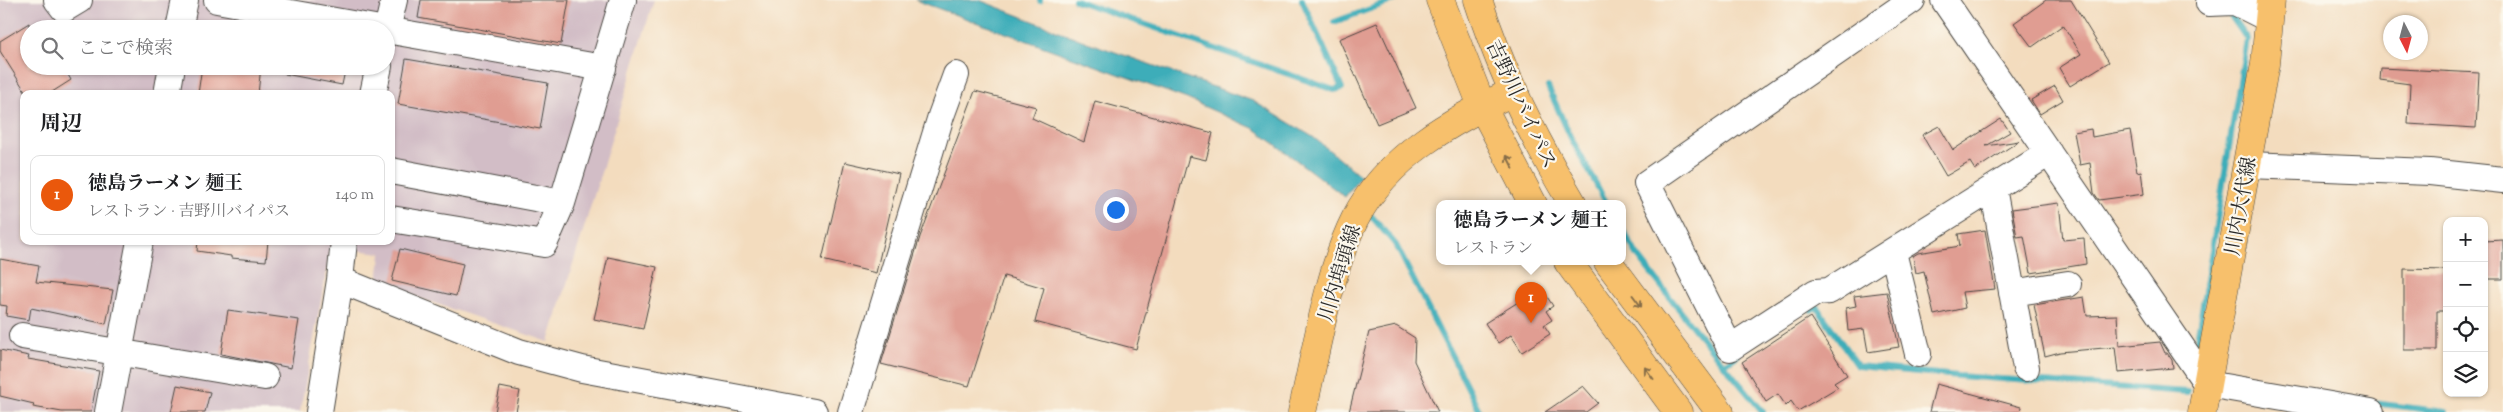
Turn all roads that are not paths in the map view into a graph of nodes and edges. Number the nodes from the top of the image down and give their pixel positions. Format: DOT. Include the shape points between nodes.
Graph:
graph roads {
  1 [pos="57,0"];
  2 [pos="79,0"];
  3 [pos="185,0"];
  4 [pos="217,0"];
  5 [pos="394,0"];
  6 [pos="623,0"];
  7 [pos="1440,0"];
  8 [pos="1478,0"];
  9 [pos="1912,0"];
  10 [pos="1944,0"];
  11 [pos="2209,3"];
  12 [pos="2270,10"];
  13 [pos="181,20"];
  14 [pos="325,20"];
  15 [pos="388,20"];
  16 [pos="395,33"];
  17 [pos="603,68"];
  18 [pos="170,75"];
  19 [pos="377,75"];
  20 [pos="956,75"];
  21 [pos="168,90"];
  22 [pos="374,90"];
  23 [pos="1515,91"];
  24 [pos="1482,106"];
  25 [pos="2049,153"];
  26 [pos="2247,165"];
  27 [pos="395,172"];
  28 [pos="2503,180"];
  29 [pos="1993,188"];
  30 [pos="1531,200"];
  31 [pos="1571,200"];
  32 [pos="562,204"];
  33 [pos="395,220"];
  34 [pos="139,245"];
  35 [pos="344,245"];
  36 [pos="1893,252"];
  37 [pos="1570,265"];
  38 [pos="1610,265"];
  39 [pos="340,280"];
  40 [pos="2068,284"];
  41 [pos="2012,293"];
  42 [pos="22,336"];
  43 [pos="119,352"];
  44 [pos="1918,354"];
  45 [pos="2026,368"];
  46 [pos="264,377"];
  47 [pos="2207,384"];
  48 [pos="108,412"];
  49 [pos="319,412"];
  50 [pos="814,412"];
  51 [pos="851,412"];
  52 [pos="1302,412"];
  53 [pos="1678,412"];
  54 [pos="1720,412"];
  55 [pos="2202,412"];
  56 [pos="2371,412"];
  1 -- 2 [label="street" via="64,9"];
  3 -- 13 [label="street"];
  4 -- 14 [label="street"];
  5 -- 15 [label="street"];
  6 -- 17 [label="street"];
  7 -- 24 [label="main road, 吉野川バイパス"];
  8 -- 23 [label="main road, 吉野川バイパス" via="1493,46"];
  9 -- 36 [label="street" via="1647,182 1730,348 1816,292 1829,291"];
  10 -- 25 [label="street"];
  11 -- 12 [label="street" via="2236,2"];
  12 -- 26 [label="main road, 川内大代線" via="2265,64"];
  16 -- 17 [label="street"];
  17 -- 32 [label="street"];
  18 -- 21 [label="street"];
  19 -- 22 [label="street"];
  20 -- 51 [label="street"];
  23 -- 24 [label="main road, 川内埠頭線"];
  23 -- 31 [label="main road, 吉野川バイパス" via="1548,163"];
  30 -- 24 [label="main road, 吉野川バイパス, one-way"];
  24 -- 52 [label="main road, 川内埠頭線" via="1457,119 1394,167 1356,218 1329,298"];
  25 -- 29 [label="street"];
  25 -- 47 [label="street"];
  26 -- 28 [label="street" via="2430,172"];
  26 -- 47 [label="main road, 川内大代線"];
  27 -- 32 [label="street"];
  29 -- 36 [label="street"];
  29 -- 41 [label="street"];
  32 -- 33 [label="street" via="544,244"];
  34 -- 43 [label="street"];
  35 -- 39 [label="street"];
  36 -- 44 [label="street"];
  53 -- 37 [label="main road, one-way"];
  38 -- 54 [label="main road, one-way"];
  39 -- 49 [label="street"];
  39 -- 50 [label="street" via="519,352 582,369"];
  40 -- 41 [label="street"];
  41 -- 45 [label="street"];
  42 -- 43 [label="street"];
  43 -- 46 [label="street"];
  43 -- 48 [label="street"];
  47 -- 55 [label="main road, 川内大代線"];
  47 -- 56 [label="street"];
}
